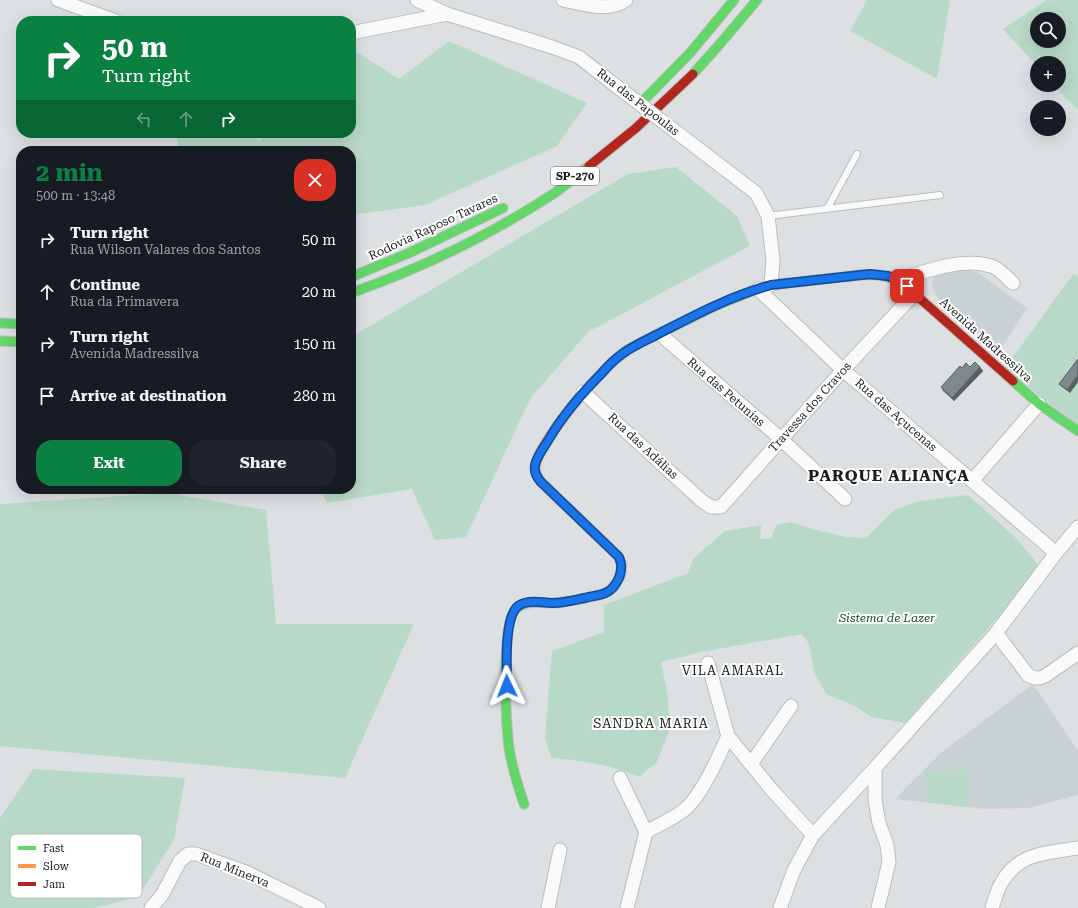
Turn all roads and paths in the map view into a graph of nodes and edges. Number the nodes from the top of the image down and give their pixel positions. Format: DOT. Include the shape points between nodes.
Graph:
graph roads {
  1 [pos="58,0"];
  2 [pos="417,0"];
  3 [pos="563,0"];
  4 [pos="626,0"];
  5 [pos="734,0"];
  6 [pos="757,0"];
  7 [pos="447,14"];
  8 [pos="102,16"];
  9 [pos="356,32"];
  10 [pos="631,113"];
  11 [pos="857,154"];
  12 [pos="940,195"];
  13 [pos="511,202"];
  14 [pos="827,209"];
  15 [pos="768,216"];
  16 [pos="356,275"];
  17 [pos="899,280"];
  18 [pos="1013,283"];
  19 [pos="771,285"];
  20 [pos="758,289"];
  21 [pos="356,291"];
  22 [pos="915,293"];
  23 [pos="0,323"];
  24 [pos="16,324"];
  25 [pos="660,334"];
  26 [pos="0,341"];
  27 [pos="16,342"];
  28 [pos="843,370"];
  29 [pos="583,392"];
  30 [pos="1039,404"];
  31 [pos="1078,431"];
  32 [pos="781,439"];
  33 [pos="972,481"];
  34 [pos="845,499"];
  35 [pos="702,501"];
  36 [pos="1078,527"];
  37 [pos="1056,553"];
  38 [pos="996,633"];
  39 [pos="1078,653"];
  40 [pos="708,663"];
  41 [pos="791,706"];
  42 [pos="728,736"];
  43 [pos="751,764"];
  44 [pos="875,768"];
  45 [pos="620,778"];
  46 [pos="524,804"];
  47 [pos="646,832"];
  48 [pos="813,834"];
  49 [pos="1078,848"];
  50 [pos="560,850"];
  51 [pos="151,908"];
  52 [pos="319,908"];
  53 [pos="548,908"];
  54 [pos="627,908"];
  55 [pos="780,908"];
  56 [pos="878,908"];
  57 [pos="992,908"];
  1 -- 8 [label="street"];
  2 -- 7 [label="street, Rua das Papoulas"];
  3 -- 4 [label="street" via="606,8"];
  5 -- 10 [label="main road" via="710,32"];
  6 -- 21 [label="main road, SP-270" via="682,86 621,141 554,193 482,236 431,262"];
  7 -- 9 [label="street"];
  7 -- 15 [label="street, Rua das Papoulas, bridge" via="580,57 756,193"];
  11 -- 14 [label="lane"];
  12 -- 14 [label="lane"];
  13 -- 16 [label="main road, Rodovia Raposo Tavares" via="434,243"];
  14 -- 15 [label="lane"];
  15 -- 19 [label="street, Rua das Papoulas" via="774,260"];
  17 -- 18 [label="street" via="932,268 976,263 993,266"];
  17 -- 19 [label="main road, Avenida Madressilva" via="870,274"];
  17 -- 22 [label="main road, Avenida Madressilva"];
  19 -- 20 [label="main road, Avenida Madressilva"];
  20 -- 25 [label="main road, Avenida Madressilva" via="716,304"];
  20 -- 28 [label="street, Rua das Açucenas"];
  22 -- 28 [label="street, Travessa dos Cravos"];
  22 -- 30 [label="main road, Avenida Madressilva"];
  23 -- 24 [label="main road"];
  25 -- 29 [label="main road, Avenida Madressilva" via="621,354"];
  25 -- 32 [label="street, Rua das Petunias"];
  26 -- 27 [label="main road"];
  28 -- 32 [label="street, Travessa dos Cravos"];
  28 -- 33 [label="street, Rua das Açucenas"];
  29 -- 35 [label="street, Rua das Adálias"];
  29 -- 46 [label="main road, Avenida Madressilva" via="538,456 534,468 541,482 619,557 622,568 613,587 606,593 554,603 526,603 516,608 512,617 508,631 506,661 509,748"];
  30 -- 31 [label="main road, Avenida Madressilva"];
  30 -- 33 [label="street"];
  32 -- 34 [label="street, Rua das Petunias"];
  32 -- 35 [label="street, Travessa dos Cravos" via="720,506 711,507"];
  33 -- 37 [label="street, Rua das Açucenas"];
  36 -- 37 [label="street"];
  37 -- 38 [label="street"];
  38 -- 39 [label="street" via="1032,678 1045,676"];
  38 -- 44 [label="street"];
  40 -- 42 [label="street"];
  41 -- 43 [label="street"];
  42 -- 43 [label="street"];
  42 -- 47 [label="street" via="696,796 684,810"];
  43 -- 48 [label="street"];
  44 -- 48 [label="street"];
  44 -- 56 [label="street" via="875,800 889,862"];
  45 -- 47 [label="street"];
  47 -- 54 [label="street"];
  48 -- 55 [label="street" via="794,870"];
  49 -- 57 [label="street" via="1037,854 1020,861 1001,883"];
  50 -- 53 [label="street"];
  51 -- 52 [label="street, Rua Minerva" via="162,895 180,861 188,854 196,854 246,872"];
}
